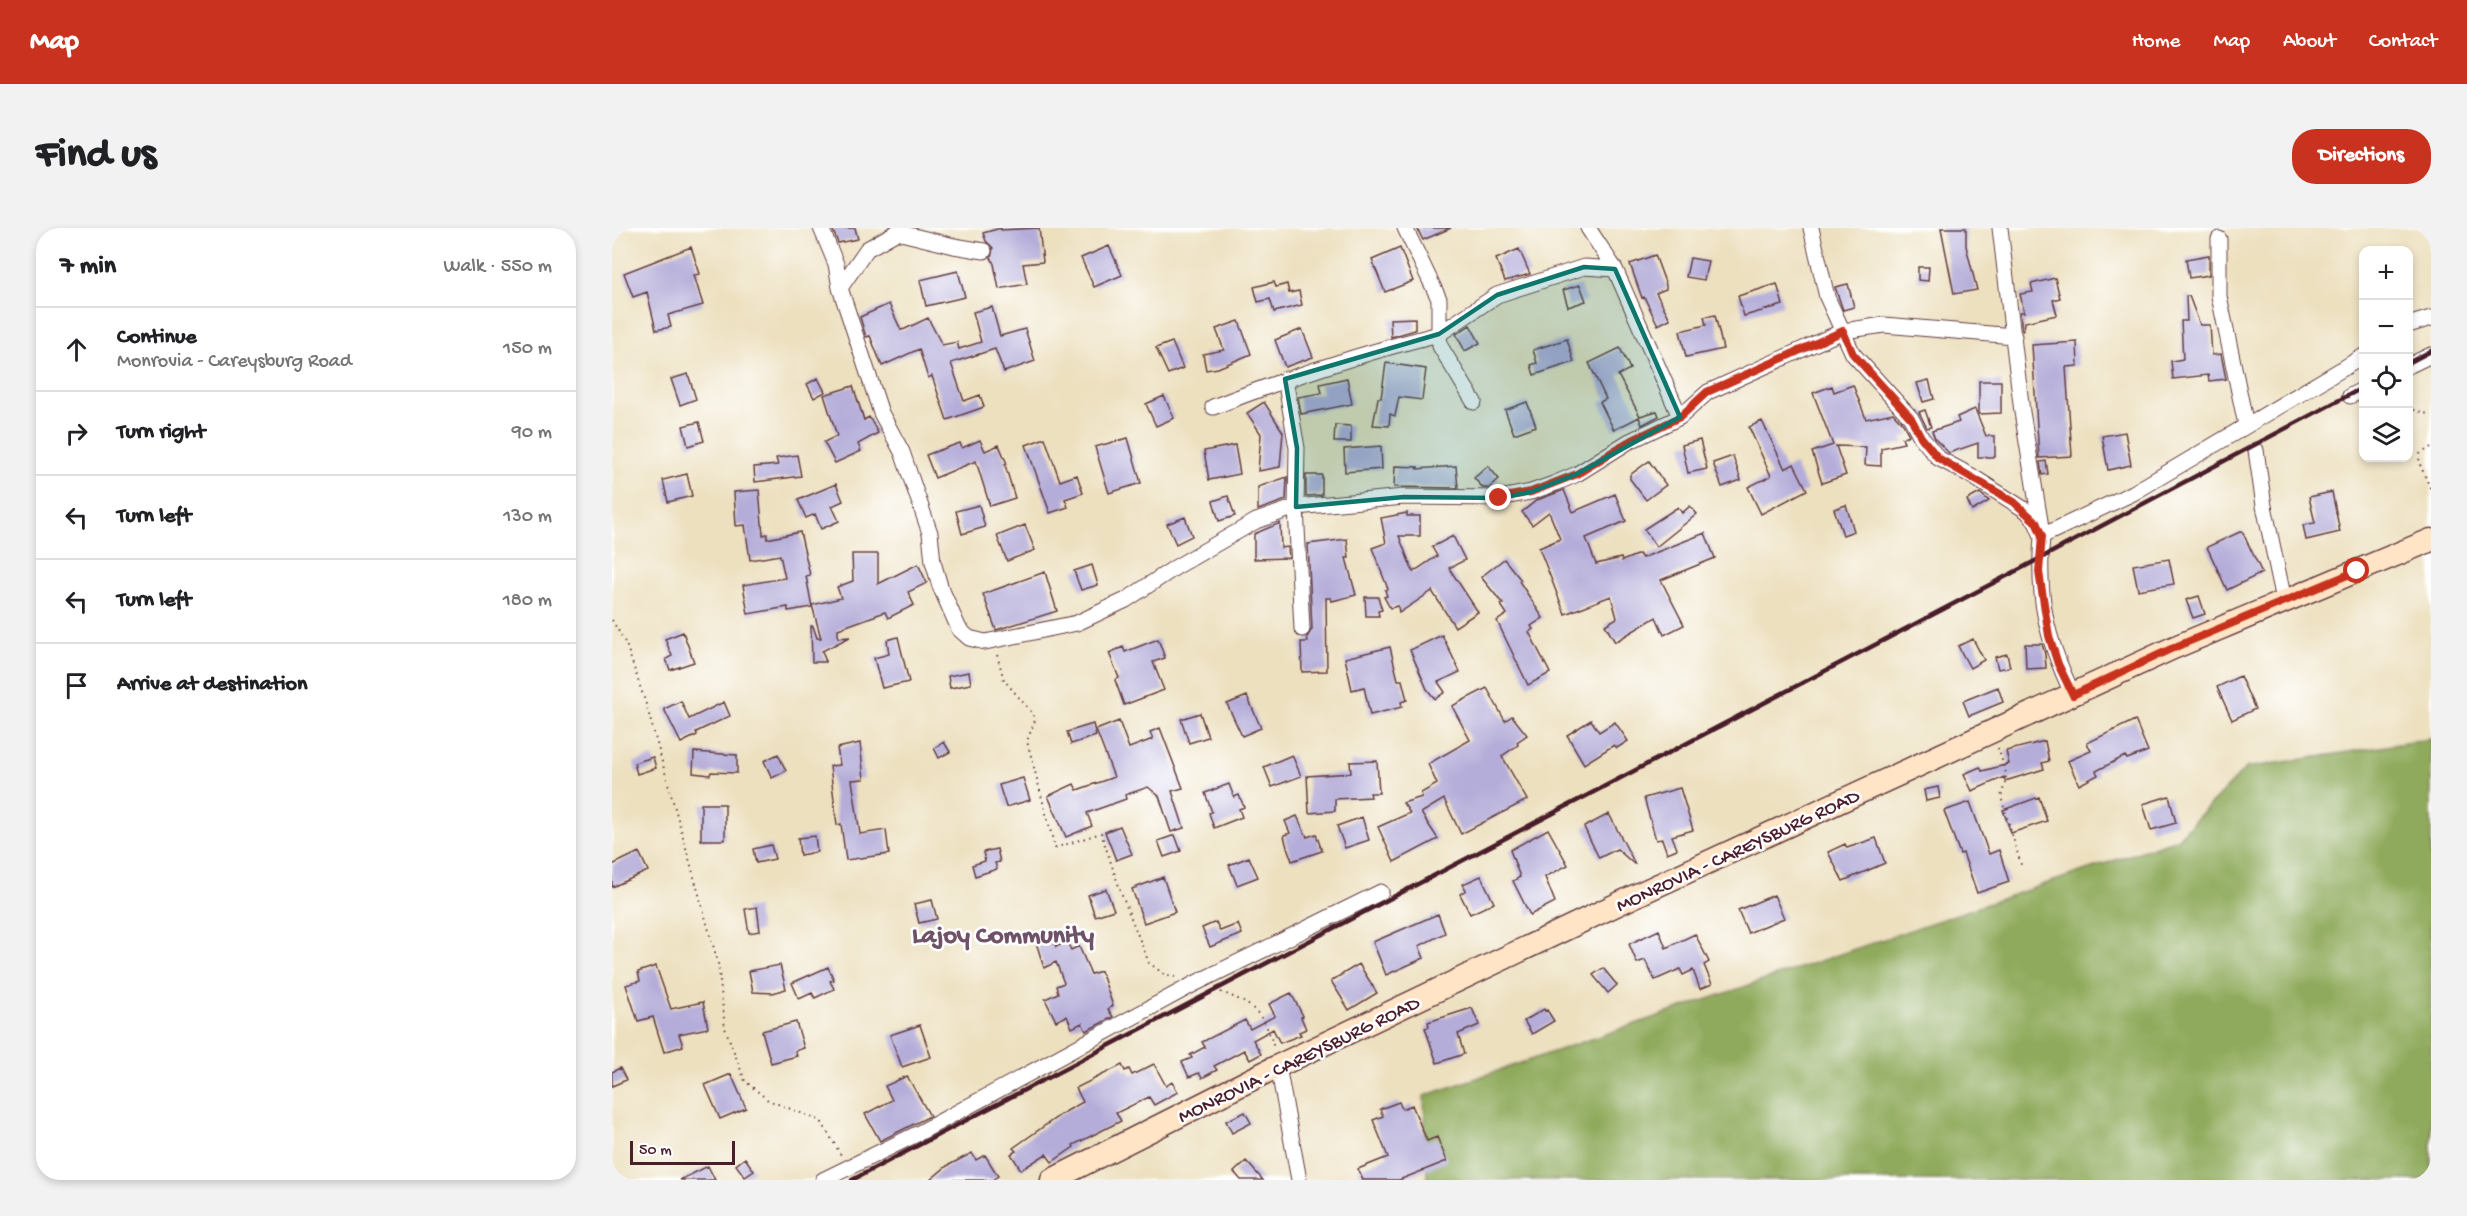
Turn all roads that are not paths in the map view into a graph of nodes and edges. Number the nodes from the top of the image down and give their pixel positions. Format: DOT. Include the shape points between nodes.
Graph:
graph roads {
  1 [pos="821,228"];
  2 [pos="1405,228"];
  3 [pos="1588,228"];
  4 [pos="1810,228"];
  5 [pos="2000,228"];
  6 [pos="2219,239"];
  7 [pos="984,251"];
  8 [pos="1615,269"];
  9 [pos="840,288"];
  10 [pos="2431,318"];
  11 [pos="2413,324"];
  12 [pos="1843,331"];
  13 [pos="1439,334"];
  14 [pos="2014,336"];
  15 [pos="2430,357"];
  16 [pos="2359,359"];
  17 [pos="2413,364"];
  18 [pos="1285,379"];
  19 [pos="1474,402"];
  20 [pos="1213,407"];
  21 [pos="1680,417"];
  22 [pos="2247,425"];
  23 [pos="2256,450"];
  24 [pos="1296,507"];
  25 [pos="2042,536"];
  26 [pos="2431,540"];
  27 [pos="2284,600"];
  28 [pos="1302,629"];
  29 [pos="2073,695"];
  30 [pos="1381,892"];
  31 [pos="1278,1066"];
  32 [pos="823,1180"];
  33 [pos="1052,1180"];
  34 [pos="1299,1180"];
  1 -- 9 [label="street" via="836,264"];
  2 -- 13 [label="street" via="1439,299"];
  3 -- 8 [label="street"];
  4 -- 12 [label="street" via="1827,297"];
  5 -- 14 [label="street"];
  6 -- 22 [label="street" via="2219,296"];
  7 -- 9 [label="street" via="897,232 867,249"];
  8 -- 13 [label="street" via="1584,267 1497,295"];
  8 -- 21 [label="street"];
  9 -- 24 [label="street" via="881,413 902,452 930,533 940,586 959,629 969,638 985,642 1077,623 1126,600 1256,520"];
  10 -- 11 [label="street"];
  12 -- 14 [label="street" via="1884,325"];
  12 -- 21 [label="street" via="1707,392"];
  12 -- 25 [label="street" via="1853,354 1911,418 1929,449 2027,511"];
  13 -- 18 [label="street"];
  13 -- 19 [label="street" via="1440,346"];
  14 -- 25 [label="street"];
  15 -- 17 [label="street"];
  16 -- 22 [label="street"];
  18 -- 20 [label="street"];
  18 -- 24 [label="street" via="1297,448"];
  21 -- 24 [label="street" via="1628,442 1577,474 1531,492 1499,498 1404,496"];
  22 -- 25 [label="street" via="2133,493"];
  23 -- 27 [label="street"];
  24 -- 28 [label="street"];
  25 -- 29 [label="street" via="2039,572 2047,626 2058,664"];
  26 -- 27 [label="main road, MONROVIA - CAREYSBURG ROAD"];
  27 -- 29 [label="main road, MONROVIA - CAREYSBURG ROAD"];
  29 -- 31 [label="main road, MONROVIA - CAREYSBURG ROAD" via="1639,894"];
  30 -- 32 [label="street" via="1194,984 919,1133"];
  31 -- 33 [label="main road, MONROVIA - CAREYSBURG ROAD"];
  31 -- 34 [label="street"];
}
